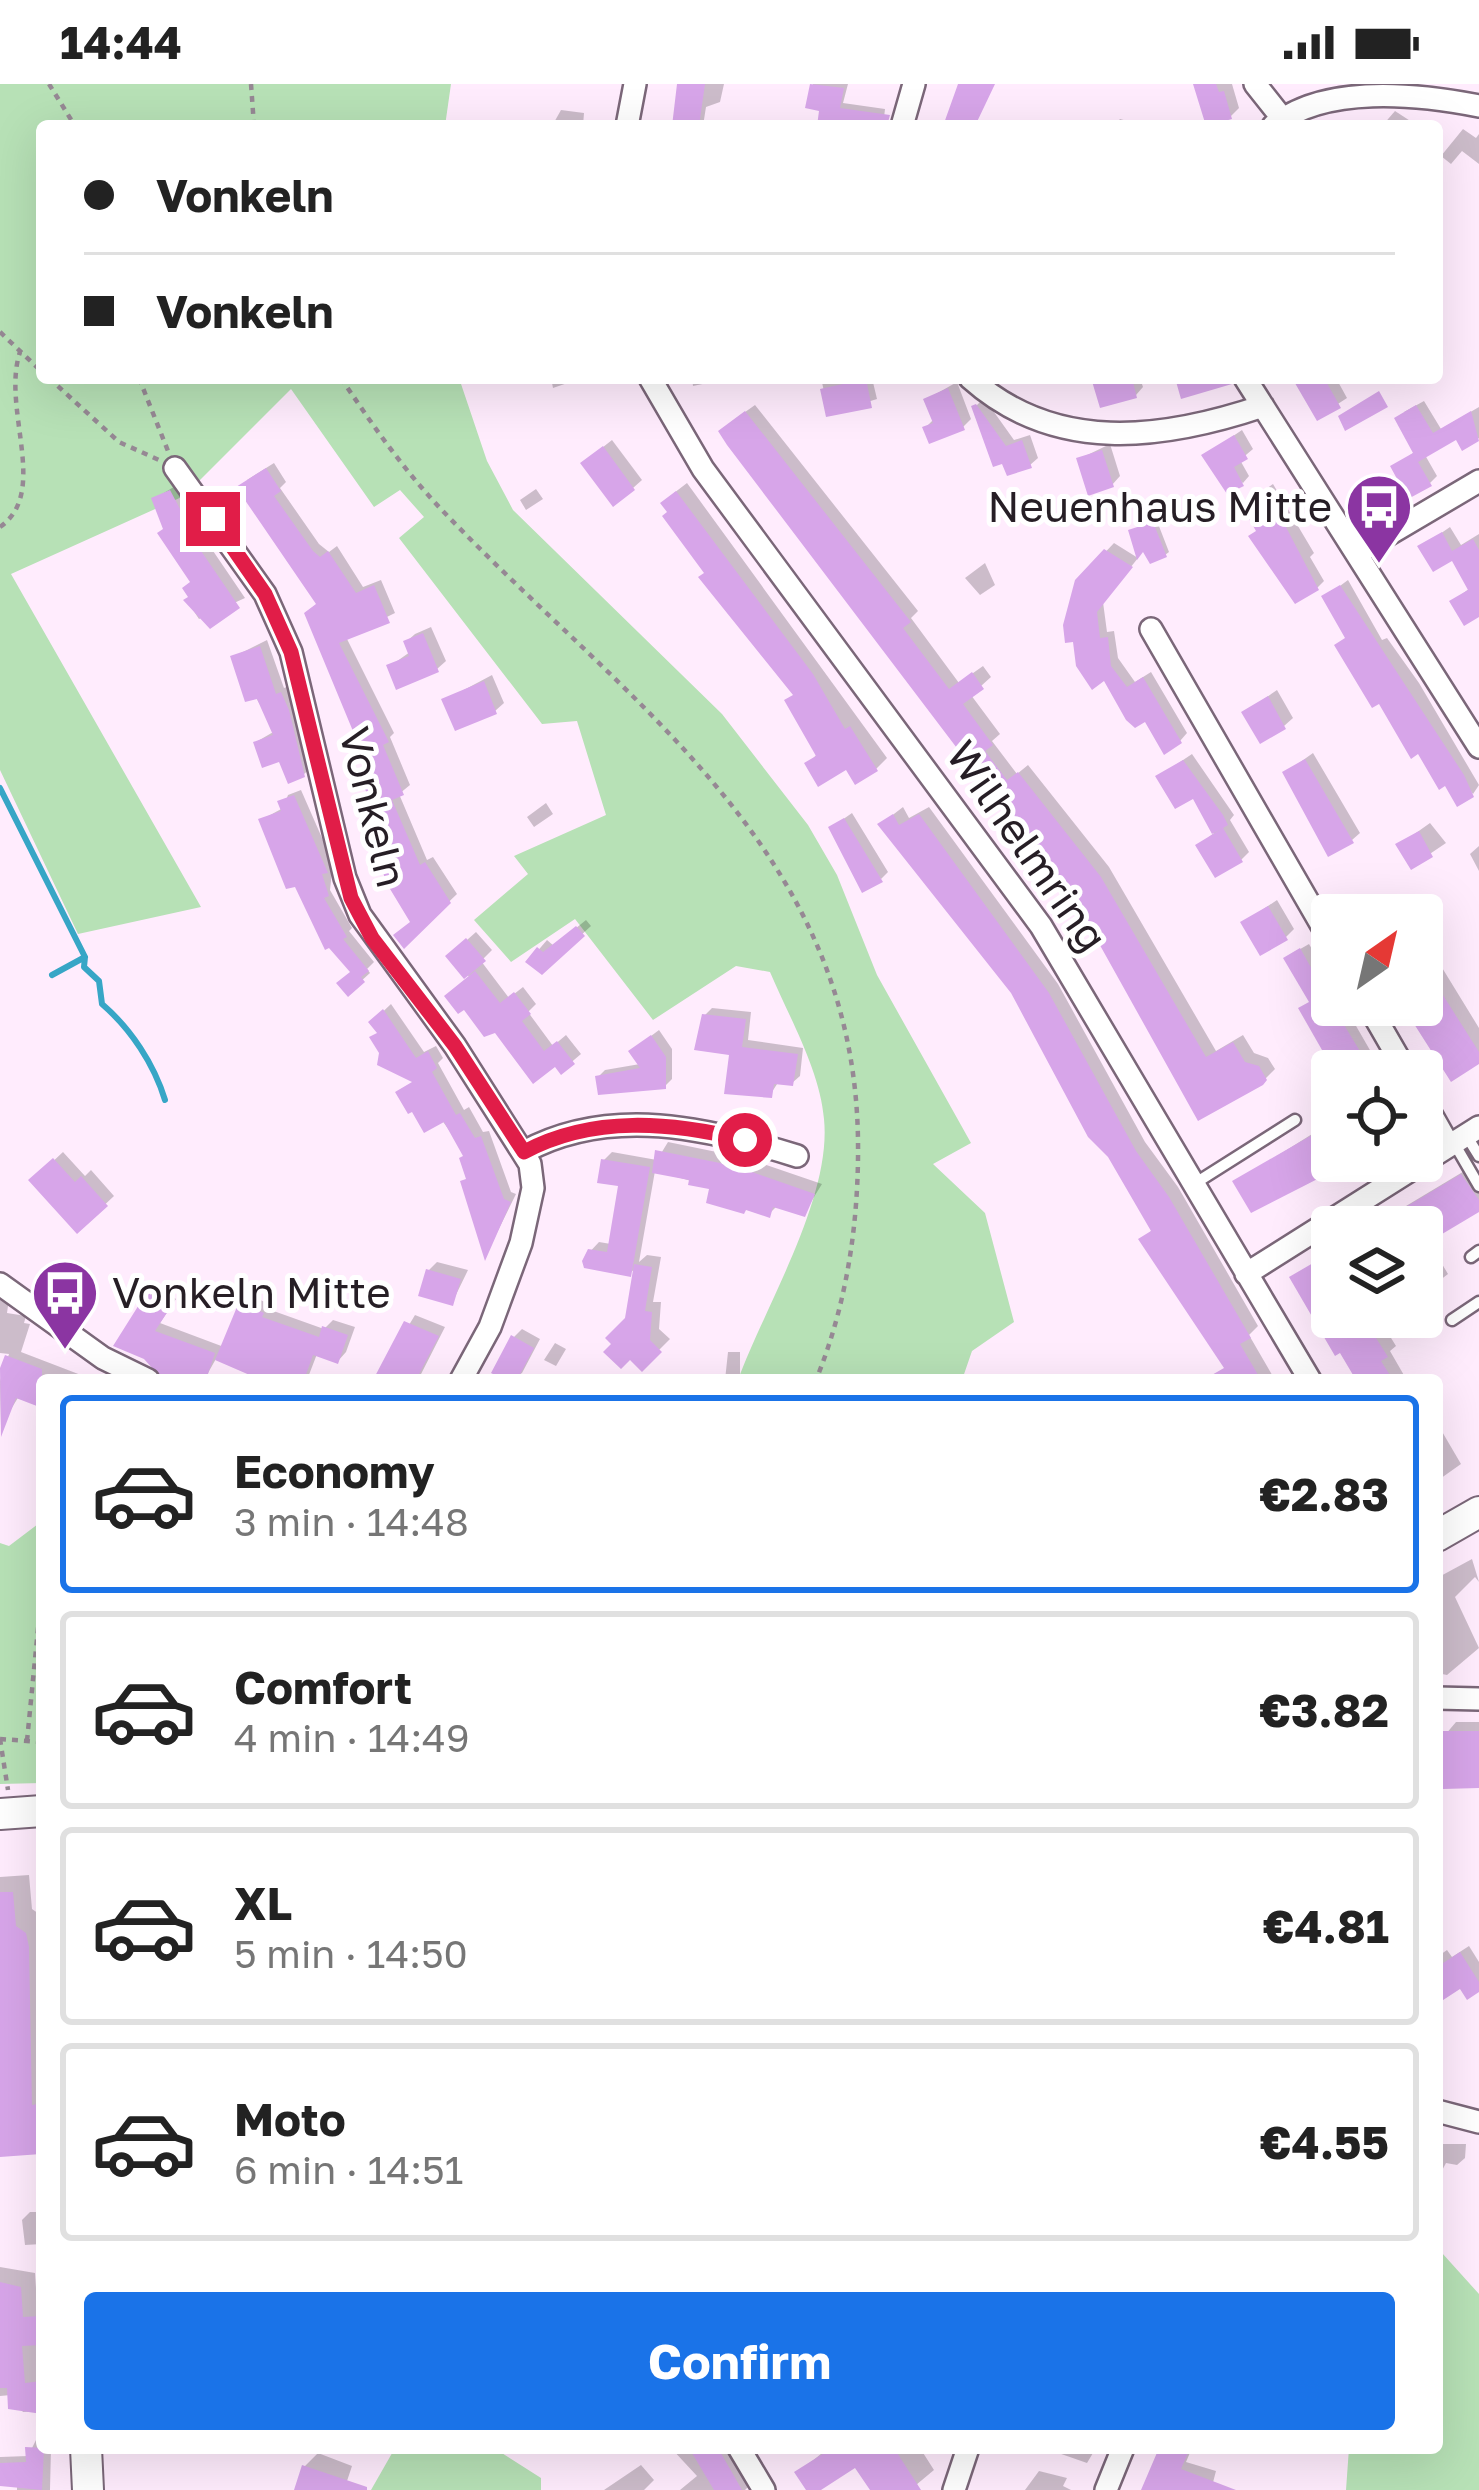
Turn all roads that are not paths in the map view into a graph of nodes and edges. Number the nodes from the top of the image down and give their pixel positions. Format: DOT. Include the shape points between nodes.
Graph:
graph roads {
  1 [pos="635,84"];
  2 [pos="914,84"];
  3 [pos="1255,84"];
  4 [pos="1479,106"];
  5 [pos="629,120"];
  6 [pos="904,120"];
  7 [pos="1276,120"];
  8 [pos="1283,120"];
  9 [pos="653,384"];
  10 [pos="978,384"];
  11 [pos="1250,384"];
  12 [pos="1263,406"];
  13 [pos="175,468"];
  14 [pos="1479,481"];
  15 [pos="1357,553"];
  16 [pos="1151,629"];
  17 [pos="1479,747"];
  18 [pos="1311,907"];
  19 [pos="1295,1120"];
  20 [pos="1462,1138"];
  21 [pos="524,1152"];
  22 [pos="797,1156"];
  23 [pos="1479,1156"];
  24 [pos="1194,1184"];
  25 [pos="1479,1186"];
  26 [pos="1362,1206"];
  27 [pos="1311,1238"];
  28 [pos="1246,1274"];
  29 [pos="0,1284"];
  30 [pos="1479,1302"];
  31 [pos="1452,1320"];
  32 [pos="136,1374"];
  33 [pos="463,1374"];
  34 [pos="1306,1374"];
  35 [pos="1479,1512"];
  36 [pos="1443,1533"];
  37 [pos="1443,1698"];
  38 [pos="1479,1699"];
  39 [pos="1443,2113"];
  40 [pos="1479,2122"];
  41 [pos="86,2454"];
  42 [pos="743,2454"];
  43 [pos="966,2454"];
  44 [pos="1121,2454"];
  45 [pos="88,2490"];
  46 [pos="764,2490"];
  47 [pos="954,2490"];
  48 [pos="1106,2490"];
  1 -- 5 [label="street"];
  2 -- 6 [label="street"];
  3 -- 7 [label="street"];
  4 -- 8 [label="street" via="1388,96 1340,100"];
  9 -- 24 [label="street, Wilhelmring" via="703,469 1041,926"];
  10 -- 12 [label="street" via="1020,414 1101,433 1167,433"];
  11 -- 12 [label="street"];
  12 -- 15 [label="street"];
  13 -- 21 [label="street, Vonkeln" via="277,617 360,915"];
  14 -- 15 [label="street"];
  15 -- 17 [label="street"];
  16 -- 18 [label="street"];
  19 -- 24 [label="lane"];
  20 -- 23 [label="lane"];
  20 -- 25 [label="lane"];
  20 -- 26 [label="street"];
  21 -- 22 [label="street" via="577,1132 668,1124"];
  21 -- 33 [label="street, Vonkeln" via="532,1188 521,1244"];
  24 -- 28 [label="street, Wilhelmring"];
  27 -- 28 [label="street"];
  28 -- 34 [label="street, Wilhelmring"];
  29 -- 32 [label="street"];
  30 -- 31 [label="lane"];
  35 -- 36 [label="main road"];
  37 -- 38 [label="street"];
  39 -- 40 [label="street"];
  41 -- 45 [label="main road"];
  42 -- 46 [label="street"];
  43 -- 47 [label="street"];
  44 -- 48 [label="street"];
}
